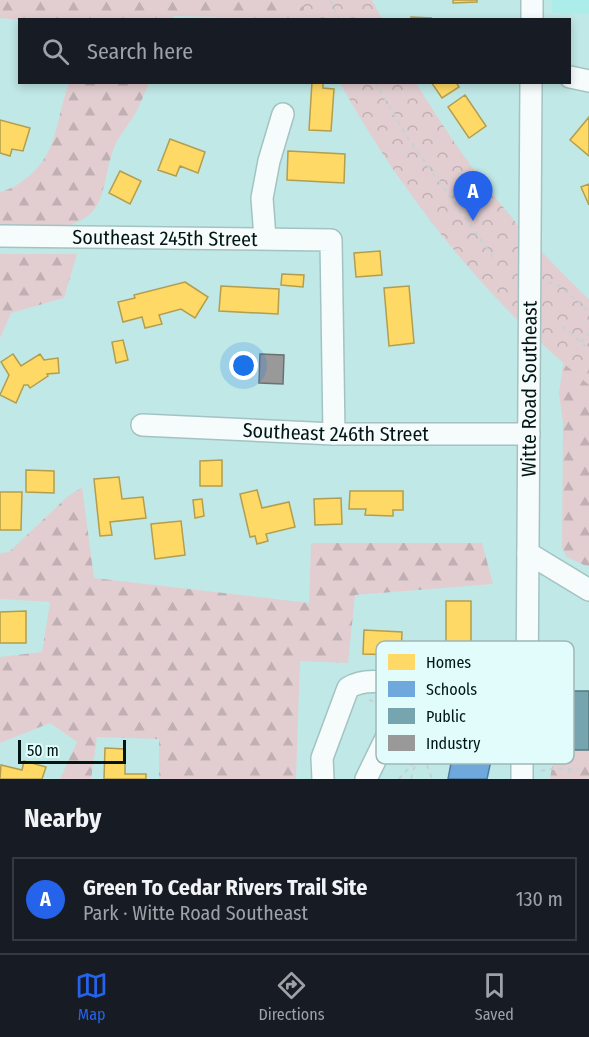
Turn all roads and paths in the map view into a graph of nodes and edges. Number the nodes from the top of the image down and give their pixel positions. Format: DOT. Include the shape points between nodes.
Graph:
graph roads {
  1 [pos="330,0"];
  2 [pos="532,0"];
  3 [pos="339,18"];
  4 [pos="532,18"];
  5 [pos="571,77"];
  6 [pos="589,81"];
  7 [pos="376,84"];
  8 [pos="531,84"];
  9 [pos="283,114"];
  10 [pos="0,236"];
  11 [pos="264,238"];
  12 [pos="496,261"];
  13 [pos="530,281"];
  14 [pos="589,311"];
  15 [pos="562,326"];
  16 [pos="589,334"];
  17 [pos="581,342"];
  18 [pos="589,349"];
  19 [pos="142,425"];
  20 [pos="334,434"];
  21 [pos="529,434"];
  22 [pos="528,554"];
  23 [pos="589,590"];
  24 [pos="527,641"];
  25 [pos="376,682"];
  26 [pos="376,758"];
  27 [pos="412,764"];
  28 [pos="416,764"];
  29 [pos="427,764"];
  30 [pos="569,769"];
  31 [pos="579,769"];
  32 [pos="531,777"];
  33 [pos="323,779"];
  34 [pos="366,779"];
  35 [pos="399,779"];
  36 [pos="411,779"];
  37 [pos="432,779"];
  38 [pos="571,779"];
  1 -- 3 [label="path"];
  2 -- 4 [label="street"];
  5 -- 6 [label="street"];
  7 -- 12 [label="path" via="408,138"];
  8 -- 13 [label="street, Witte Road Southeast"];
  9 -- 11 [label="street" via="262,198"];
  10 -- 11 [label="street, Southeast 245th Street"];
  11 -- 20 [label="street, Southeast 245th Street" via="331,240"];
  13 -- 14 [label="path" via="558,285"];
  13 -- 21 [label="street, Witte Road Southeast"];
  15 -- 17 [label="path"];
  16 -- 17 [label="path"];
  17 -- 18 [label="path"];
  19 -- 20 [label="street, Southeast 246th Street"];
  20 -- 21 [label="street, Southeast 246th Street"];
  21 -- 22 [label="street, Witte Road Southeast"];
  22 -- 23 [label="street"];
  22 -- 24 [label="street, Witte Road Southeast"];
  25 -- 33 [label="street" via="356,683 348,688 322,758"];
  26 -- 34 [label="street"];
  27 -- 35 [label="path"];
  28 -- 36 [label="path"];
  29 -- 37 [label="path"];
  30 -- 31 [label="path"];
  30 -- 32 [label="path" via="547,769"];
  30 -- 38 [label="path"];
}
